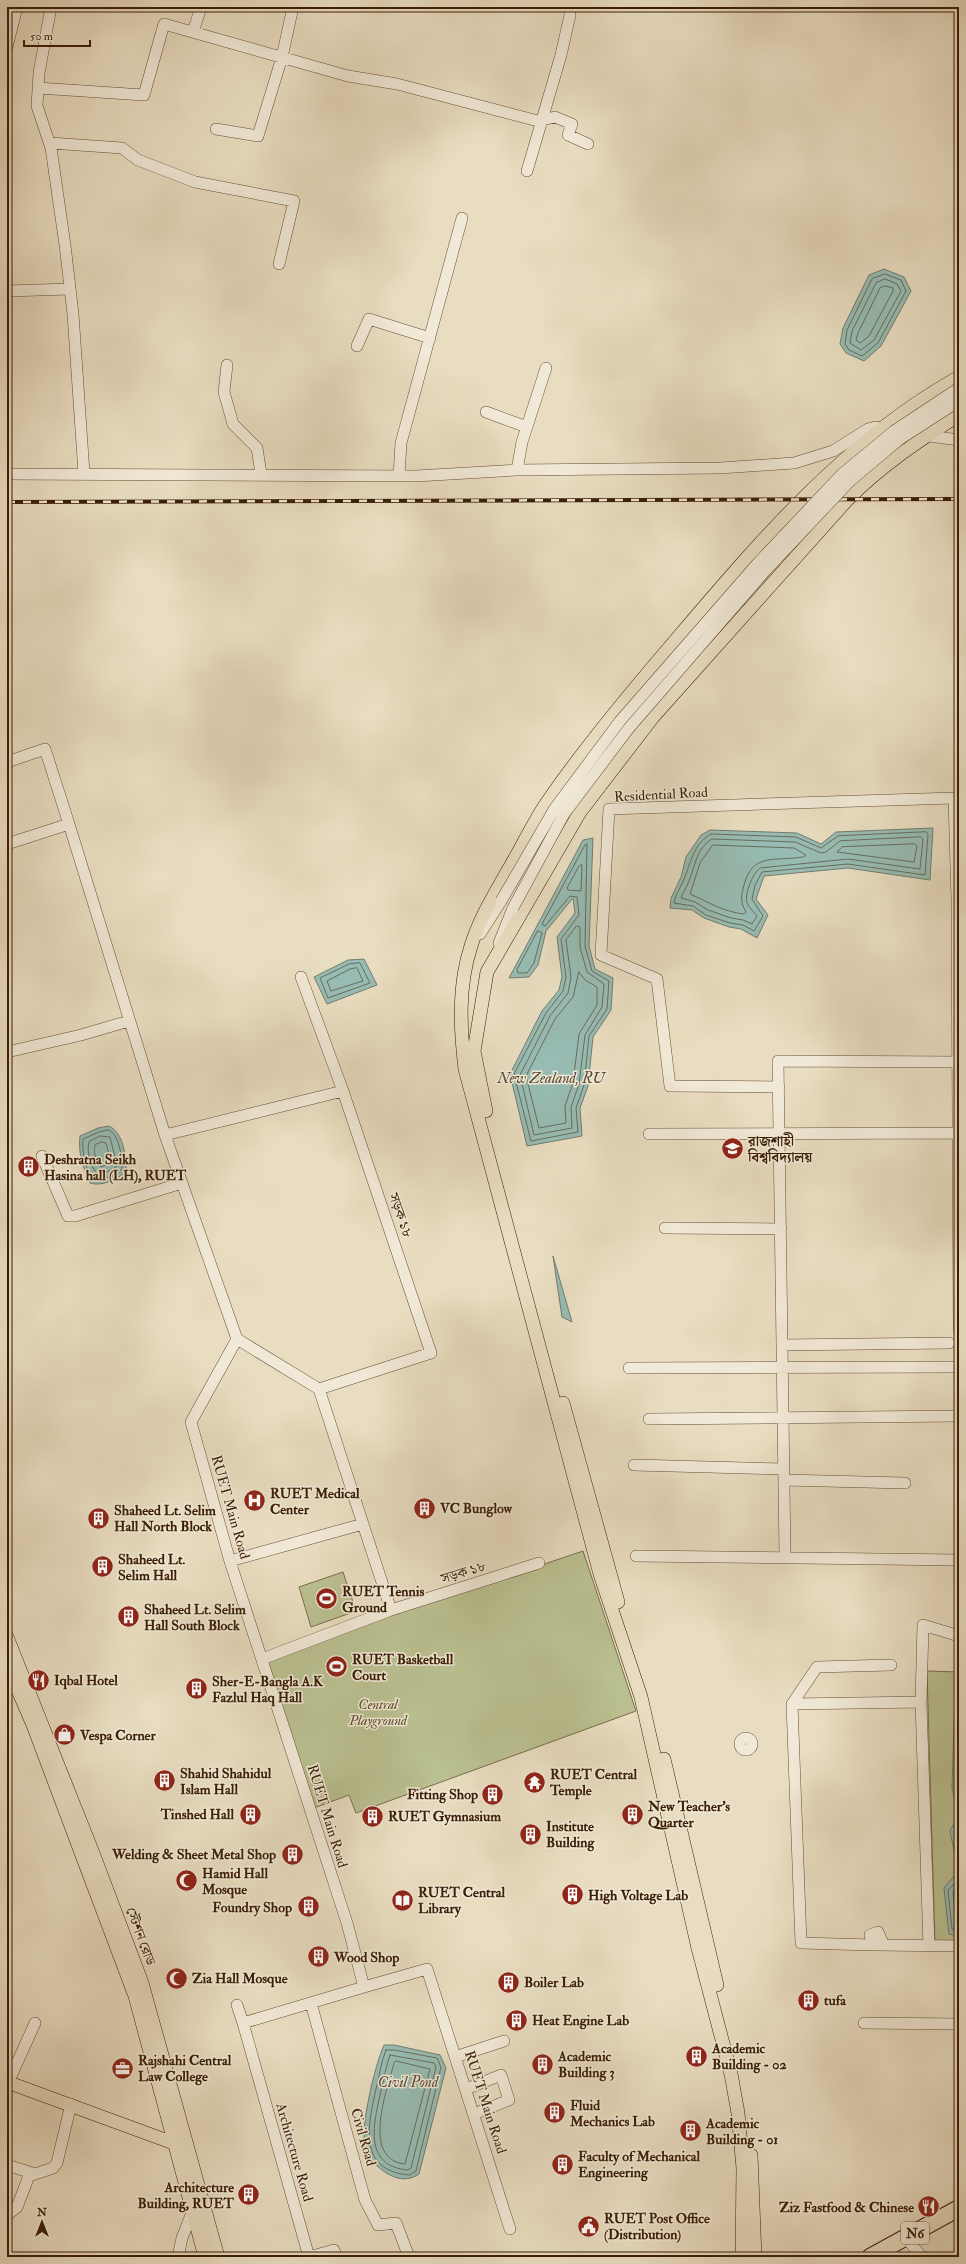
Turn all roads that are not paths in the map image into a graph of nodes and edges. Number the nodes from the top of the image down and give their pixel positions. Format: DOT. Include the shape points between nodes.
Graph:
graph roads {
  1 [pos="17,7"];
  2 [pos="51,7"];
  3 [pos="201,7"];
  4 [pos="293,7"];
  5 [pos="570,15"];
  6 [pos="10,29"];
  7 [pos="193,32"];
  8 [pos="7,46"];
  9 [pos="282,57"];
  10 [pos="38,88"];
  11 [pos="542,120"];
  12 [pos="216,129"];
  13 [pos="50,143"];
  14 [pos="588,144"];
  15 [pos="527,171"];
  16 [pos="462,218"];
  17 [pos="279,264"];
  18 [pos="70,289"];
  19 [pos="7,291"];
  20 [pos="430,338"];
  21 [pos="357,346"];
  22 [pos="227,365"];
  23 [pos="546,368"];
  24 [pos="959,377"];
  25 [pos="959,388"];
  26 [pos="959,401"];
  27 [pos="486,412"];
  28 [pos="959,415"];
  29 [pos="527,426"];
  30 [pos="882,429"];
  31 [pos="926,436"];
  32 [pos="959,440"];
  33 [pos="517,470"];
  34 [pos="84,473"];
  35 [pos="7,474"];
  36 [pos="261,474"];
  37 [pos="399,476"];
  38 [pos="7,762"];
  39 [pos="69,824"];
  40 [pos="7,844"];
  41 [pos="471,948"];
  42 [pos="487,972"];
  43 [pos="301,977"];
  44 [pos="129,1021"];
  45 [pos="7,1052"];
  46 [pos="958,1062"];
  47 [pos="779,1087"];
  48 [pos="343,1091"];
  49 [pos="779,1133"];
  50 [pos="958,1133"];
  51 [pos="648,1134"];
  52 [pos="165,1135"];
  53 [pos="42,1156"];
  54 [pos="182,1184"];
  55 [pos="665,1228"];
  56 [pos="781,1229"];
  57 [pos="959,1330"];
  58 [pos="237,1339"];
  59 [pos="949,1343"];
  60 [pos="782,1345"];
  61 [pos="959,1367"];
  62 [pos="629,1368"];
  63 [pos="783,1368"];
  64 [pos="319,1389"];
  65 [pos="959,1416"];
  66 [pos="783,1418"];
  67 [pos="649,1419"];
  68 [pos="634,1465"];
  69 [pos="784,1469"];
  70 [pos="784,1480"];
  71 [pos="905,1483"];
  72 [pos="363,1524"];
  73 [pos="636,1556"];
  74 [pos="785,1557"];
  75 [pos="959,1560"];
  76 [pos="230,1561"];
  77 [pos="539,1563"];
  78 [pos="391,1610"];
  79 [pos="959,1636"];
  80 [pos="7,1637"];
  81 [pos="262,1659"];
  82 [pos="7,1665"];
  83 [pos="891,1665"];
  84 [pos="13,1689"];
  85 [pos="921,1702"];
  86 [pos="792,1704"];
  87 [pos="929,1946"];
  88 [pos="959,1946"];
  89 [pos="364,1987"];
  90 [pos="310,2003"];
  91 [pos="237,2005"];
  92 [pos="34,2023"];
  93 [pos="243,2023"];
  94 [pos="864,2023"];
  95 [pos="959,2024"];
  96 [pos="504,2042"];
  97 [pos="455,2057"];
  98 [pos="8,2082"];
  99 [pos="466,2089"];
  100 [pos="71,2104"];
  101 [pos="474,2114"];
  102 [pos="176,2144"];
  103 [pos="7,2164"];
  104 [pos="32,2173"];
  105 [pos="959,2208"];
  106 [pos="193,2210"];
  107 [pos="7,2215"];
  108 [pos="510,2229"];
  109 [pos="906,2238"];
  110 [pos="178,2257"];
  111 [pos="205,2257"];
  112 [pos="218,2257"];
  113 [pos="336,2257"];
  114 [pos="410,2257"];
  115 [pos="742,2257"];
  116 [pos="755,2257"];
  117 [pos="870,2257"];
  118 [pos="922,2257"];
  1 -- 6 [label="street"];
  2 -- 10 [label="street"];
  3 -- 7 [label="street"];
  4 -- 9 [label="street"];
  5 -- 11 [label="street"];
  6 -- 8 [label="street"];
  7 -- 9 [label="street"];
  7 -- 10 [label="street" via="164,24 144,95"];
  9 -- 11 [label="street" via="348,76 397,84"];
  9 -- 12 [label="street" via="258,136"];
  10 -- 13 [label="street" via="37,106"];
  11 -- 14 [label="street" via="555,117 572,124 568,135"];
  11 -- 15 [label="street"];
  13 -- 17 [label="street" via="122,148 138,160 195,182 294,201"];
  13 -- 18 [label="street"];
  16 -- 20 [label="street"];
  18 -- 19 [label="street"];
  18 -- 34 [label="street"];
  20 -- 21 [label="street" via="369,319"];
  20 -- 37 [label="street" via="414,388 401,443"];
  22 -- 36 [label="street" via="224,392 233,424 257,448"];
  23 -- 29 [label="street"];
  24 -- 30 [label="main road" via="930,393"];
  25 -- 41 [label="street, bridge" via="894,431 842,474 757,564 620,721 555,808"];
  26 -- 42 [label="street, bridge" via="900,439 850,481 765,571 629,728 564,814 512,908"];
  27 -- 29 [label="street"];
  28 -- 31 [label="main road"];
  29 -- 33 [label="street"];
  30 -- 31 [label="street"];
  30 -- 33 [label="street" via="868,429 833,451 794,463 720,468"];
  30 -- 41 [label="main road" via="800,500 752,551 617,710 547,802 483,915"];
  31 -- 32 [label="street"];
  31 -- 42 [label="main road" via="869,478 847,500 653,717 580,812"];
  33 -- 37 [label="street"];
  34 -- 35 [label="street"];
  34 -- 36 [label="street"];
  36 -- 37 [label="street"];
  38 -- 39 [label="street" via="44,749"];
  39 -- 40 [label="street"];
  39 -- 44 [label="street"];
  41 -- 115 [label="main road" via="462,993 460,1029 465,1069 600,1574 641,1697 698,1948 731,2074 738,2113 743,2168"];
  42 -- 116 [label="main road" via="474,1052 482,1100 614,1586 649,1695 707,1946 740,2072 752,2170"];
  43 -- 48 [label="street, সড়ক ১৮"];
  44 -- 45 [label="street"];
  44 -- 52 [label="street"];
  46 -- 47 [label="street" via="778,1061"];
  46 -- 47 [label="street, Residential Road" via="954,798 609,810 601,955 657,979 670,1086"];
  46 -- 50 [label="street"];
  47 -- 49 [label="street"];
  48 -- 52 [label="street"];
  48 -- 64 [label="street, সড়ক ১৮" via="431,1352"];
  49 -- 50 [label="street"];
  49 -- 51 [label="street"];
  49 -- 56 [label="street"];
  50 -- 57 [label="street"];
  52 -- 54 [label="street"];
  53 -- 54 [label="street" via="68,1216"];
  54 -- 58 [label="street"];
  55 -- 56 [label="street"];
  56 -- 60 [label="street"];
  58 -- 64 [label="street"];
  58 -- 76 [label="street, RUET Main Road" via="191,1422"];
  59 -- 60 [label="street"];
  60 -- 63 [label="street"];
  61 -- 63 [label="street"];
  62 -- 63 [label="street"];
  63 -- 66 [label="street"];
  64 -- 72 [label="street"];
  65 -- 66 [label="street"];
  66 -- 67 [label="street"];
  66 -- 69 [label="street"];
  68 -- 69 [label="street"];
  69 -- 70 [label="street"];
  70 -- 71 [label="street"];
  70 -- 74 [label="street"];
  72 -- 76 [label="street"];
  72 -- 78 [label="street"];
  73 -- 74 [label="street"];
  74 -- 75 [label="street"];
  76 -- 81 [label="street, RUET Main Road"];
  77 -- 78 [label="street, সড়ক ১৮"];
  78 -- 81 [label="street, সড়ক ১৮"];
  79 -- 85 [label="street" via="923,1625"];
  80 -- 112 [label="main road, স্টেশন রোড" via="142,1983"];
  81 -- 89 [label="street, RUET Main Road" via="347,1923"];
  82 -- 84 [label="main road, স্টেশন রোড"];
  83 -- 86 [label="street" via="817,1667"];
  84 -- 102 [label="main road, স্টেশন রোড" via="123,1960"];
  85 -- 86 [label="street"];
  85 -- 87 [label="street"];
  86 -- 87 [label="street" via="801,1943"];
  87 -- 88 [label="street"];
  89 -- 90 [label="street"];
  89 -- 97 [label="street, RUET Main Road" via="427,1969"];
  90 -- 93 [label="street"];
  90 -- 114 [label="street, Civil Road" via="365,2200 378,2225 396,2224"];
  91 -- 93 [label="street"];
  92 -- 98 [label="street"];
  93 -- 113 [label="street, Architecture Road" via="309,2257 334,2250"];
  94 -- 95 [label="street"];
  96 -- 97 [label="street"];
  97 -- 99 [label="street, RUET Main Road"];
  98 -- 100 [label="main road"];
  99 -- 101 [label="street, RUET Main Road"];
  99 -- 101 [label="street" via="501,2075 509,2100"];
  100 -- 102 [label="main road"];
  100 -- 104 [label="street" via="58,2163 53,2168"];
  101 -- 108 [label="street, RUET Main Road"];
  102 -- 106 [label="main road, স্টেশন রোড"];
  103 -- 104 [label="street"];
  104 -- 107 [label="street" via="17,2207"];
  105 -- 109 [label="highway, N6"];
  106 -- 110 [label="street"];
  106 -- 111 [label="main road, স্টেশন রোড"];
  109 -- 117 [label="highway, N6"];
  109 -- 118 [label="street"];
}
